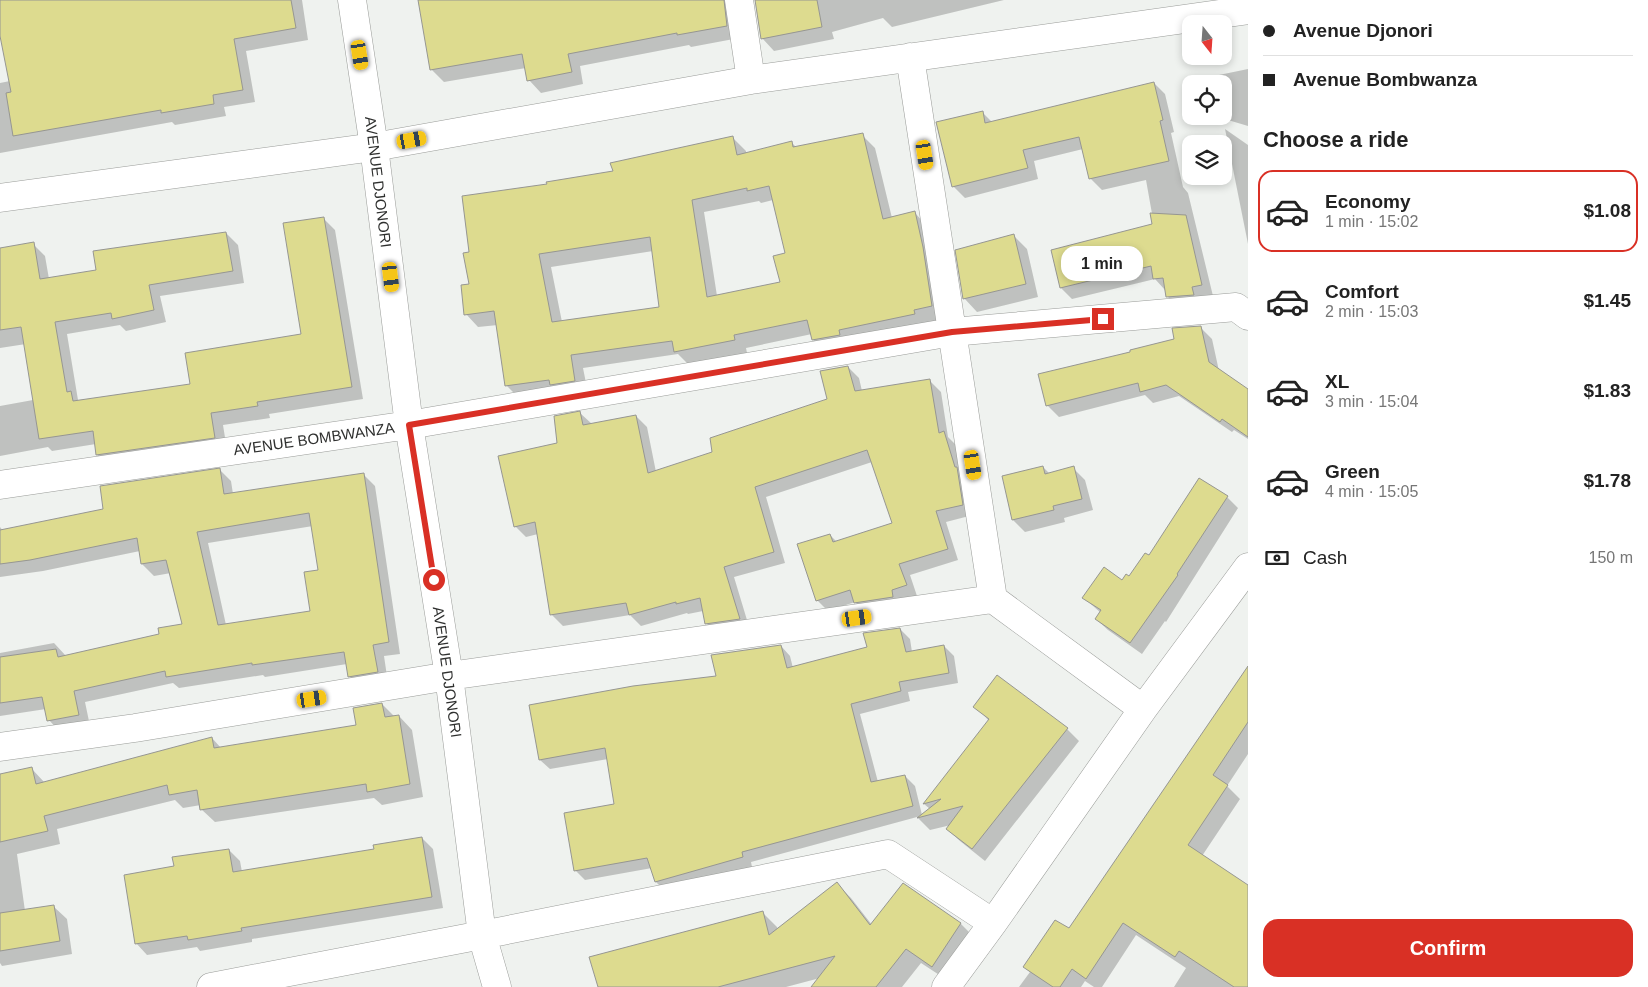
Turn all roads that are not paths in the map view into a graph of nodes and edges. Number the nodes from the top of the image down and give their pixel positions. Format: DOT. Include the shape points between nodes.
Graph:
graph roads {
  1 [pos="352,0"];
  2 [pos="739,0"];
  3 [pos="1248,10"];
  4 [pos="910,57"];
  5 [pos="751,80"];
  6 [pos="374,147"];
  7 [pos="0,198"];
  8 [pos="1248,316"];
  9 [pos="952,332"];
  10 [pos="409,425"];
  11 [pos="0,485"];
  12 [pos="1248,567"];
  13 [pos="994,599"];
  14 [pos="449,676"];
  15 [pos="1143,709"];
  16 [pos="0,747"];
  17 [pos="994,923"];
  18 [pos="482,935"];
  19 [pos="211,987"];
  20 [pos="497,987"];
  21 [pos="946,987"];
  1 -- 6 [label="street, AVENUE DJONORI"];
  2 -- 5 [label="street"];
  3 -- 4 [label="street"];
  4 -- 5 [label="street"];
  4 -- 9 [label="street"];
  5 -- 6 [label="street"];
  6 -- 7 [label="street"];
  6 -- 10 [label="street, AVENUE DJONORI"];
  8 -- 9 [label="street, AVENUE BOMBWANZA" via="1236,308"];
  9 -- 10 [label="street, AVENUE BOMBWANZA"];
  9 -- 13 [label="street"];
  10 -- 11 [label="street, AVENUE BOMBWANZA"];
  10 -- 14 [label="street, AVENUE DJONORI"];
  12 -- 15 [label="street"];
  13 -- 14 [label="street"];
  13 -- 15 [label="street"];
  14 -- 16 [label="street"];
  14 -- 18 [label="street, AVENUE DJONORI"];
  15 -- 17 [label="street"];
  17 -- 18 [label="street" via="888,854"];
  17 -- 21 [label="street"];
  18 -- 19 [label="street"];
  18 -- 20 [label="street, AVENUE DJONORI"];
}
